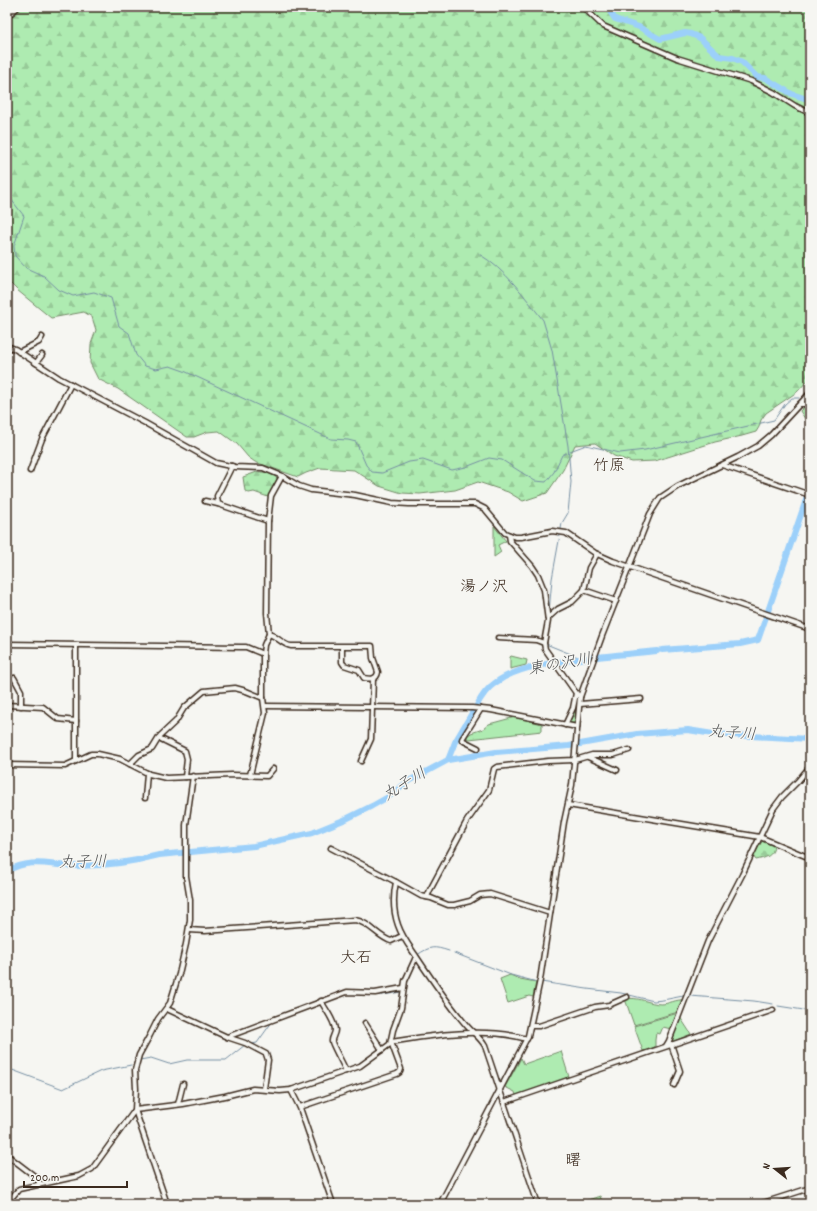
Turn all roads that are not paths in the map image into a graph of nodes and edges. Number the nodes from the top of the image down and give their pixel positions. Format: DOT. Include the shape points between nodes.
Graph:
graph roads {
  1 [pos="18,7"];
  2 [pos="583,7"];
  3 [pos="7,17"];
  4 [pos="810,113"];
  5 [pos="42,337"];
  6 [pos="7,346"];
  7 [pos="19,352"];
  8 [pos="42,355"];
  9 [pos="36,363"];
  10 [pos="71,384"];
  11 [pos="810,393"];
  12 [pos="800,404"];
  13 [pos="810,404"];
  14 [pos="722,465"];
  15 [pos="232,466"];
  16 [pos="30,471"];
  17 [pos="282,476"];
  18 [pos="810,495"];
  19 [pos="205,501"];
  20 [pos="218,504"];
  21 [pos="268,521"];
  22 [pos="510,534"];
  23 [pos="597,554"];
  24 [pos="629,567"];
  25 [pos="584,590"];
  26 [pos="616,601"];
  27 [pos="548,618"];
  28 [pos="810,629"];
  29 [pos="269,634"];
  30 [pos="498,638"];
  31 [pos="544,643"];
  32 [pos="7,644"];
  33 [pos="76,645"];
  34 [pos="342,646"];
  35 [pos="263,654"];
  36 [pos="14,678"];
  37 [pos="372,679"];
  38 [pos="576,693"];
  39 [pos="580,697"];
  40 [pos="263,698"];
  41 [pos="641,699"];
  42 [pos="580,704"];
  43 [pos="7,705"];
  44 [pos="21,706"];
  45 [pos="265,706"];
  46 [pos="372,707"];
  47 [pos="481,709"];
  48 [pos="76,720"];
  49 [pos="565,725"];
  50 [pos="577,728"];
  51 [pos="159,738"];
  52 [pos="478,748"];
  53 [pos="629,750"];
  54 [pos="588,757"];
  55 [pos="575,760"];
  56 [pos="76,761"];
  57 [pos="361,761"];
  58 [pos="130,764"];
  59 [pos="7,765"];
  60 [pos="810,768"];
  61 [pos="273,769"];
  62 [pos="617,770"];
  63 [pos="146,773"];
  64 [pos="250,775"];
  65 [pos="193,776"];
  66 [pos="185,777"];
  67 [pos="145,798"];
  68 [pos="568,805"];
  69 [pos="760,837"];
  70 [pos="331,848"];
  71 [pos="810,858"];
  72 [pos="396,882"];
  73 [pos="427,897"];
  74 [pos="550,914"];
  75 [pos="189,930"];
  76 [pos="402,936"];
  77 [pos="416,957"];
  78 [pos="403,988"];
  79 [pos="627,997"];
  80 [pos="321,1001"];
  81 [pos="167,1009"];
  82 [pos="773,1010"];
  83 [pos="365,1023"];
  84 [pos="531,1026"];
  85 [pos="474,1034"];
  86 [pos="227,1037"];
  87 [pos="527,1039"];
  88 [pos="391,1042"];
  89 [pos="671,1044"];
  90 [pos="666,1046"];
  91 [pos="382,1050"];
  92 [pos="346,1071"];
  93 [pos="182,1084"];
  94 [pos="674,1085"];
  95 [pos="264,1089"];
  96 [pos="291,1090"];
  97 [pos="501,1090"];
  98 [pos="504,1102"];
  99 [pos="178,1104"];
  100 [pos="300,1107"];
  101 [pos="135,1110"];
  102 [pos="7,1155"];
  103 [pos="40,1184"];
  104 [pos="810,1188"];
  105 [pos="7,1203"];
  106 [pos="167,1204"];
  107 [pos="333,1204"];
  108 [pos="440,1204"];
  109 [pos="538,1204"];
  110 [pos="760,1204"];
  1 -- 3 [label="street"];
  2 -- 4 [label="street" via="603,26 677,58 751,81"];
  5 -- 7 [label="street" via="39,342"];
  6 -- 7 [label="street"];
  7 -- 9 [label="street"];
  8 -- 9 [label="street"];
  9 -- 10 [label="street"];
  10 -- 15 [label="street" via="216,463"];
  10 -- 16 [label="street" via="42,439"];
  11 -- 12 [label="street"];
  12 -- 13 [label="street"];
  12 -- 14 [label="street" via="758,446"];
  14 -- 18 [label="street"];
  14 -- 24 [label="street" via="678,486 660,498 650,514"];
  15 -- 17 [label="street" via="263,468"];
  15 -- 20 [label="street" via="217,496"];
  17 -- 21 [label="street" via="271,496"];
  17 -- 22 [label="street" via="310,490 392,503 475,504 485,509 505,533"];
  19 -- 20 [label="street"];
  20 -- 21 [label="street"];
  21 -- 29 [label="street"];
  22 -- 23 [label="street" via="521,537 558,531 571,536"];
  22 -- 27 [label="street" via="510,541 538,575 544,590"];
  23 -- 24 [label="street"];
  23 -- 25 [label="street" via="589,568"];
  24 -- 26 [label="street"];
  24 -- 28 [label="street"];
  25 -- 26 [label="street"];
  25 -- 27 [label="street" via="572,602 558,608"];
  26 -- 39 [label="street"];
  27 -- 31 [label="street"];
  29 -- 34 [label="street" via="286,645"];
  29 -- 35 [label="street"];
  30 -- 31 [label="street" via="536,640"];
  31 -- 38 [label="street" via="545,649"];
  32 -- 33 [label="street"];
  33 -- 35 [label="street" via="246,647"];
  33 -- 48 [label="street"];
  34 -- 37 [label="street" via="344,665 358,669 364,678"];
  34 -- 37 [label="street" via="372,646 378,672"];
  35 -- 40 [label="street"];
  36 -- 44 [label="street" via="21,691"];
  37 -- 46 [label="street"];
  38 -- 39 [label="street"];
  38 -- 49 [label="street" via="573,708"];
  39 -- 42 [label="street"];
  40 -- 45 [label="street"];
  40 -- 51 [label="street" via="235,688 204,691 187,704 176,721"];
  41 -- 42 [label="street"];
  42 -- 50 [label="street"];
  43 -- 44 [label="street"];
  44 -- 48 [label="street" via="43,707 58,719"];
  45 -- 46 [label="street"];
  45 -- 64 [label="street" via="264,721"];
  46 -- 47 [label="street"];
  46 -- 57 [label="street" via="371,739"];
  47 -- 49 [label="street"];
  47 -- 52 [label="street" via="462,738"];
  48 -- 56 [label="street"];
  49 -- 50 [label="street"];
  50 -- 55 [label="street"];
  51 -- 58 [label="street" via="152,749 139,755"];
  51 -- 66 [label="street" via="185,752"];
  53 -- 54 [label="street" via="613,755 597,754"];
  54 -- 55 [label="street"];
  54 -- 62 [label="street"];
  55 -- 68 [label="street"];
  55 -- 73 [label="street" via="494,769 488,790 467,821"];
  56 -- 58 [label="street" via="91,754 98,754"];
  56 -- 59 [label="street" via="65,766"];
  58 -- 63 [label="street"];
  60 -- 69 [label="street" via="773,809"];
  61 -- 64 [label="street" via="267,776"];
  63 -- 66 [label="street" via="166,778"];
  63 -- 67 [label="street"];
  64 -- 65 [label="street"];
  65 -- 66 [label="street"];
  65 -- 75 [label="street" via="185,839"];
  68 -- 69 [label="street"];
  68 -- 74 [label="street"];
  69 -- 71 [label="street"];
  69 -- 90 [label="street" via="708,941"];
  70 -- 72 [label="street"];
  72 -- 73 [label="street" via="415,894"];
  72 -- 76 [label="street" via="394,908"];
  73 -- 74 [label="street" via="443,904 454,905 490,894"];
  74 -- 84 [label="street"];
  75 -- 76 [label="street" via="355,920 363,922 386,940 391,941"];
  75 -- 81 [label="street" via="176,986"];
  76 -- 77 [label="street"];
  77 -- 78 [label="street"];
  77 -- 85 [label="street" via="442,995"];
  78 -- 80 [label="street" via="374,993 347,992"];
  78 -- 88 [label="street" via="401,1008"];
  79 -- 84 [label="street" via="609,1005"];
  80 -- 86 [label="street"];
  80 -- 92 [label="street" via="334,1025 332,1044"];
  81 -- 86 [label="street"];
  81 -- 101 [label="street" via="158,1019 139,1055 135,1070"];
  82 -- 89 [label="street"];
  83 -- 91 [label="street"];
  84 -- 87 [label="street"];
  85 -- 87 [label="street" via="496,1034"];
  85 -- 88 [label="street" via="428,1036"];
  85 -- 97 [label="street" via="485,1046"];
  86 -- 95 [label="street" via="266,1054 268,1060"];
  87 -- 97 [label="street"];
  88 -- 91 [label="street"];
  88 -- 100 [label="street" via="400,1072"];
  89 -- 90 [label="street"];
  89 -- 94 [label="street" via="680,1071"];
  90 -- 98 [label="street"];
  91 -- 92 [label="street" via="360,1066"];
  92 -- 96 [label="street"];
  93 -- 99 [label="street"];
  95 -- 96 [label="street"];
  95 -- 99 [label="street"];
  96 -- 100 [label="street"];
  97 -- 98 [label="street"];
  97 -- 108 [label="street"];
  98 -- 109 [label="street"];
  99 -- 101 [label="street"];
  100 -- 107 [label="street"];
  101 -- 103 [label="street" via="92,1169 80,1176"];
  101 -- 106 [label="street"];
  102 -- 103 [label="street" via="37,1178"];
  103 -- 105 [label="street" via="19,1189"];
  104 -- 110 [label="street"];
}
